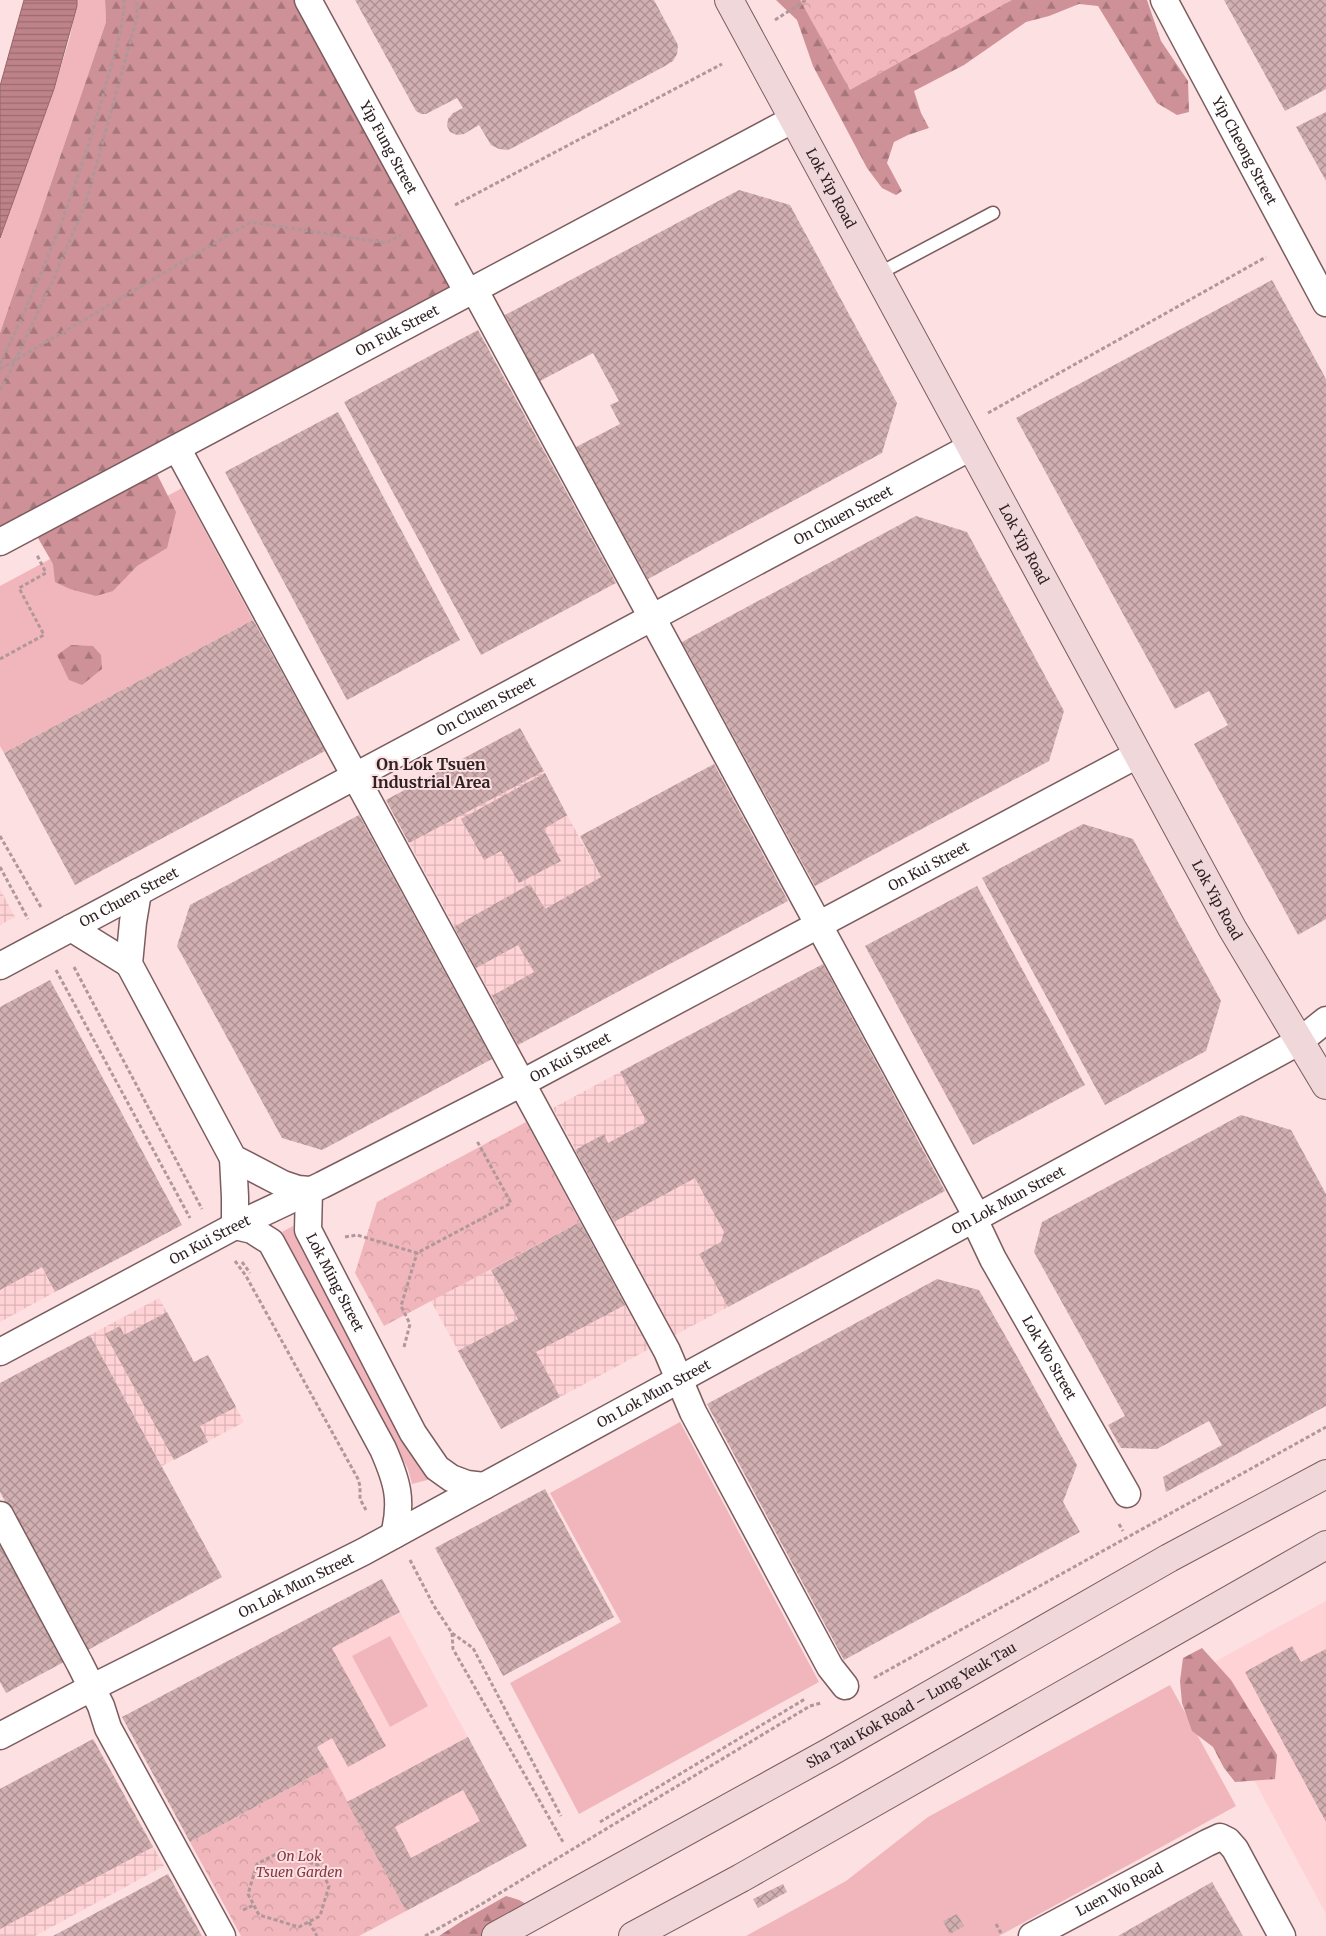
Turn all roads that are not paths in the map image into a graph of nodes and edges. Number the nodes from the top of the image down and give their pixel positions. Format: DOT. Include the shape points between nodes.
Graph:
graph roads {
  1 [pos="308,0"];
  2 [pos="729,0"];
  3 [pos="1164,0"];
  4 [pos="794,119"];
  5 [pos="993,213"];
  6 [pos="878,274"];
  7 [pos="471,291"];
  8 [pos="1326,303"];
  9 [pos="971,447"];
  10 [pos="177,448"];
  11 [pos="0,542"];
  12 [pos="652,618"];
  13 [pos="1137,754"];
  14 [pos="355,776"];
  15 [pos="138,892"];
  16 [pos="819,925"];
  17 [pos="64,932"];
  18 [pos="130,964"];
  19 [pos="0,966"];
  20 [pos="1326,1020"];
  21 [pos="1300,1041"];
  22 [pos="522,1084"];
  23 [pos="1326,1085"];
  24 [pos="233,1158"];
  25 [pos="309,1190"];
  26 [pos="975,1218"];
  27 [pos="228,1230"];
  28 [pos="0,1352"];
  29 [pos="678,1380"];
  30 [pos="1326,1474"];
  31 [pos="484,1486"];
  32 [pos="1127,1494"];
  33 [pos="0,1516"];
  34 [pos="394,1535"];
  35 [pos="1326,1545"];
  36 [pos="845,1686"];
  37 [pos="91,1688"];
  38 [pos="0,1736"];
  39 [pos="222,1936"];
  40 [pos="496,1936"];
  41 [pos="633,1936"];
  42 [pos="1032,1936"];
  43 [pos="1282,1936"];
  1 -- 7 [label="street, Yip Fung Street"];
  2 -- 4 [label="main road, Lok Yip Road"];
  3 -- 8 [label="street, Yip Cheong Street"];
  4 -- 6 [label="main road, Lok Yip Road"];
  4 -- 7 [label="street, On Fuk Street"];
  5 -- 6 [label="lane"];
  6 -- 9 [label="main road, Lok Yip Road"];
  7 -- 10 [label="street, On Fuk Street"];
  7 -- 12 [label="street, Yip Fung Street"];
  9 -- 12 [label="street, On Chuen Street"];
  9 -- 13 [label="main road, Lok Yip Road"];
  10 -- 11 [label="street, On Fuk Street"];
  10 -- 14 [label="street"];
  12 -- 14 [label="street, On Chuen Street"];
  12 -- 16 [label="street, Lok Wo Street"];
  13 -- 16 [label="street, On Kui Street"];
  13 -- 21 [label="main road, Lok Yip Road" via="1232,928"];
  14 -- 15 [label="street, On Chuen Street"];
  14 -- 22 [label="street"];
  15 -- 17 [label="street, On Chuen Street"];
  15 -- 18 [label="street"];
  16 -- 22 [label="street, On Kui Street"];
  16 -- 26 [label="street, Lok Wo Street"];
  17 -- 18 [label="street"];
  17 -- 19 [label="street, On Chuen Street"];
  18 -- 24 [label="street"];
  20 -- 21 [label="street"];
  21 -- 23 [label="main road, Lok Yip Road"];
  21 -- 26 [label="street, On Lok Mun Street"];
  22 -- 25 [label="street, On Kui Street"];
  22 -- 29 [label="street" via="667,1351"];
  24 -- 25 [label="street" via="283,1184"];
  24 -- 27 [label="street" via="235,1198"];
  25 -- 27 [label="street, On Kui Street"];
  25 -- 31 [label="street, Lok Ming Street" via="308,1230 413,1433 437,1468 451,1478"];
  26 -- 29 [label="street, On Lok Mun Street"];
  26 -- 32 [label="street, Lok Wo Street" via="994,1259"];
  27 -- 28 [label="street, On Kui Street"];
  27 -- 34 [label="street" via="252,1230 271,1242 393,1469 400,1509"];
  29 -- 31 [label="street, On Lok Mun Street"];
  29 -- 36 [label="street" via="830,1667"];
  30 -- 40 [label="main road, Sha Tau Kok Road – Lung Yeuk Tau" via="1169,1558 830,1752"];
  31 -- 34 [label="street, On Lok Mun Street"];
  33 -- 37 [label="street"];
  34 -- 37 [label="street, On Lok Mun Street"];
  35 -- 41 [label="main road" via="741,1878"];
  37 -- 38 [label="street, On Lok Mun Street"];
  37 -- 39 [label="street" via="108,1728"];
  42 -- 43 [label="street, Luen Wo Road" via="1220,1837 1235,1849"];
}
